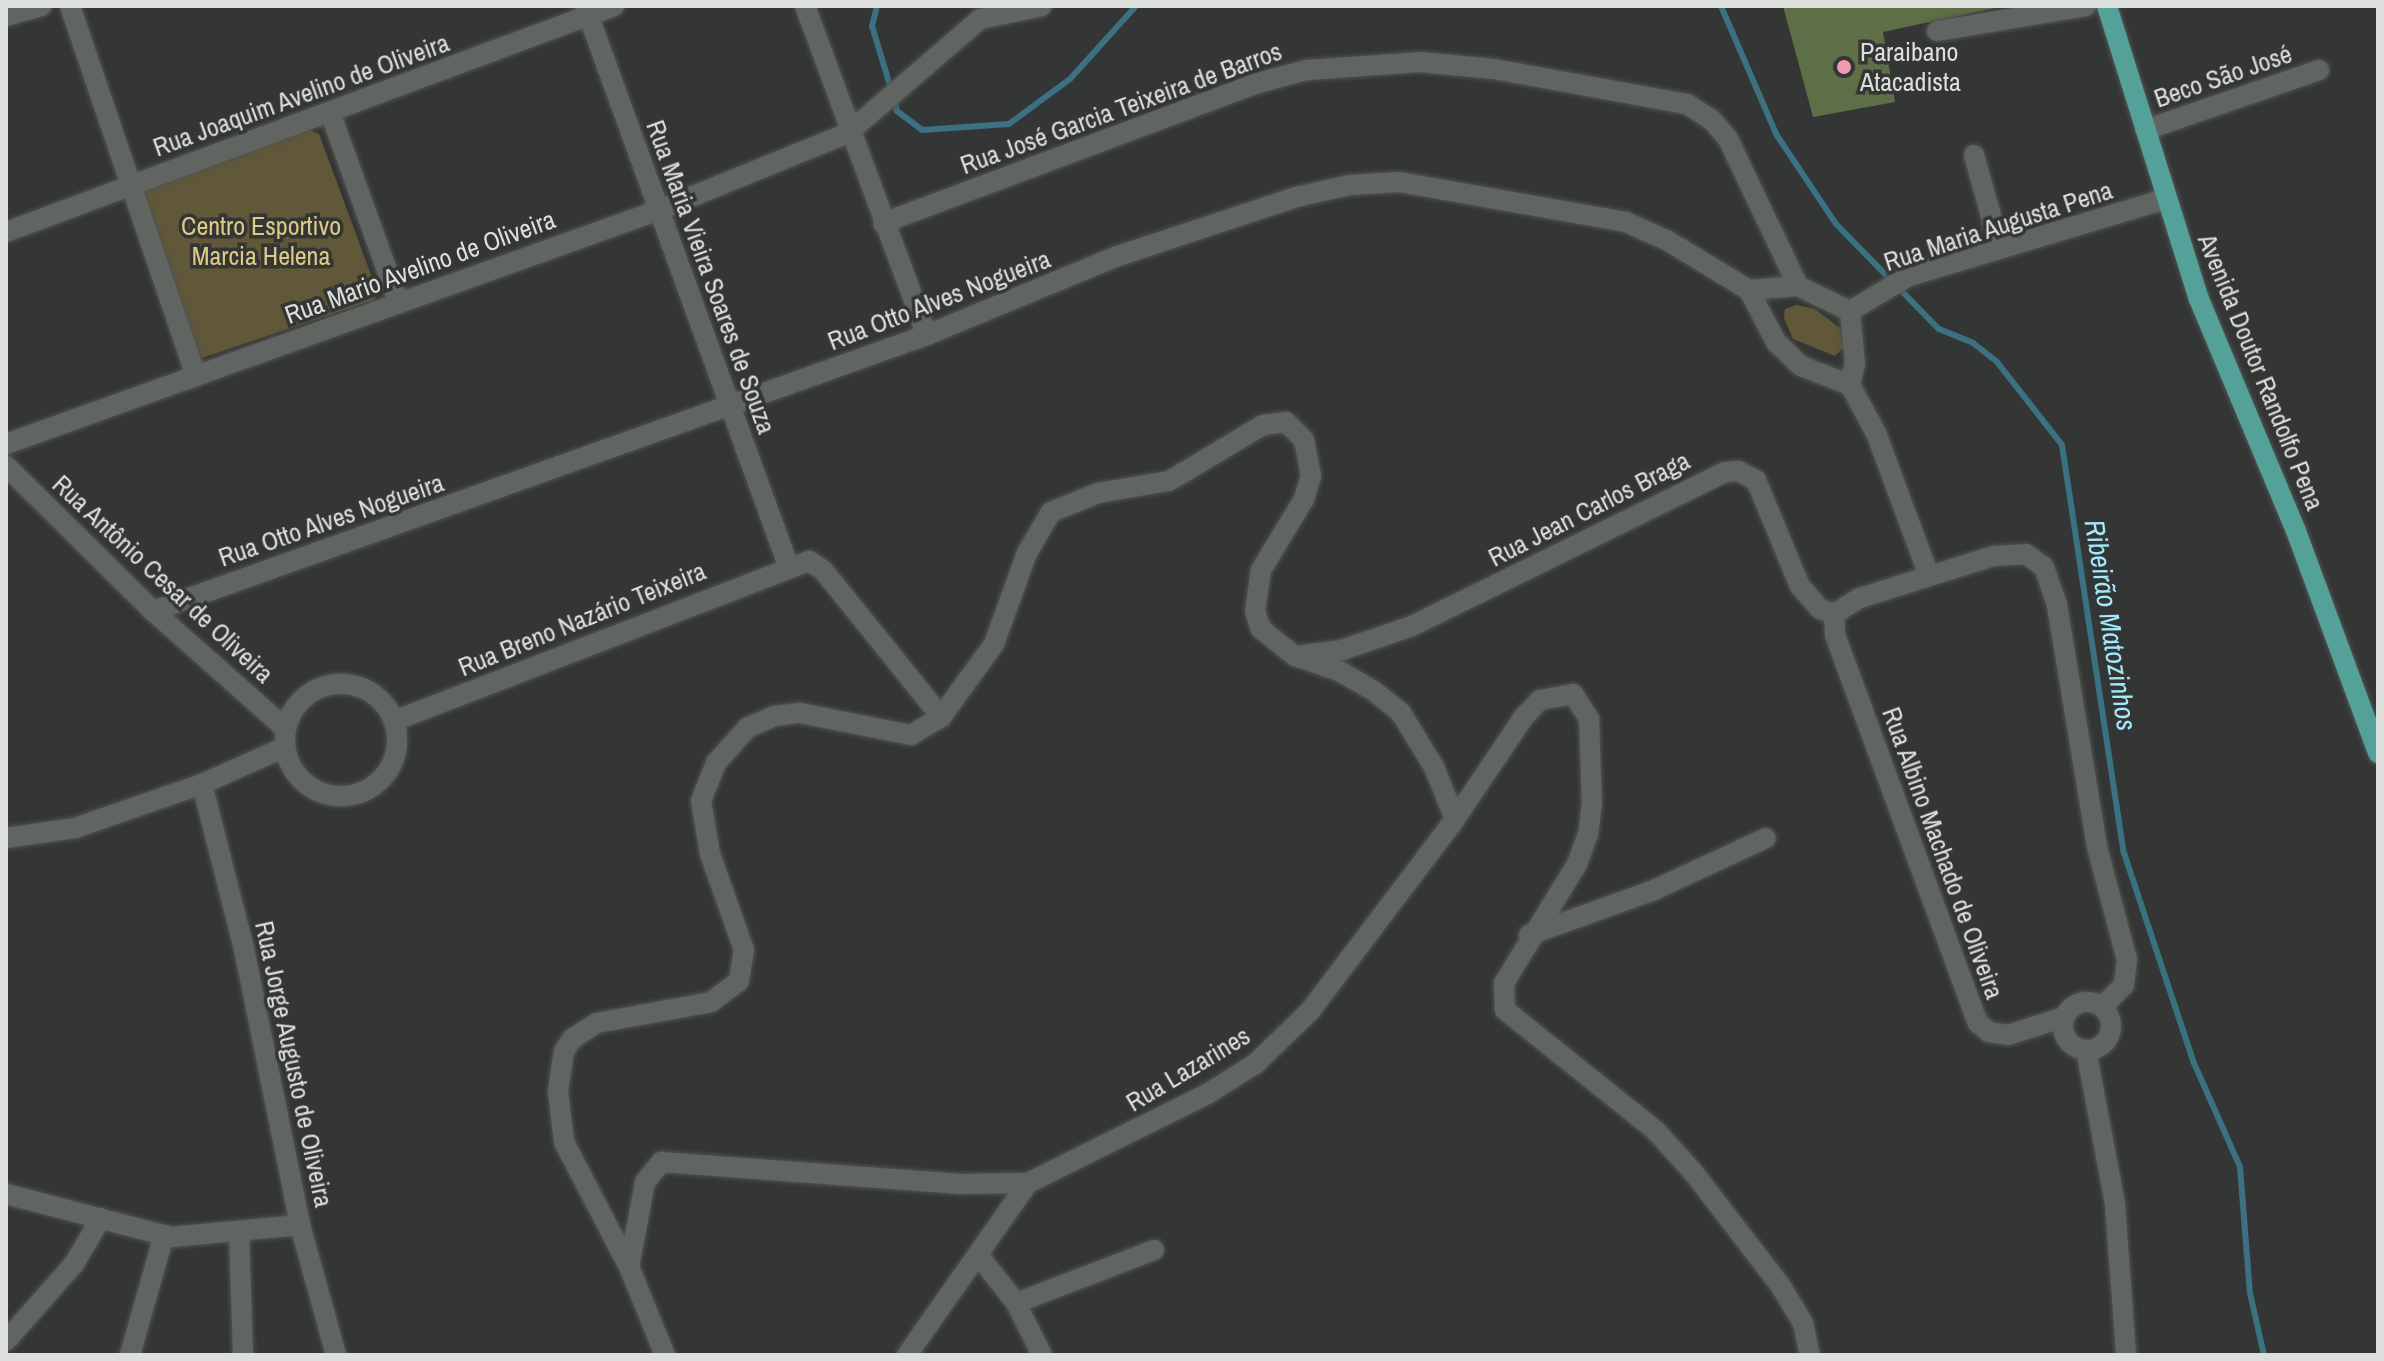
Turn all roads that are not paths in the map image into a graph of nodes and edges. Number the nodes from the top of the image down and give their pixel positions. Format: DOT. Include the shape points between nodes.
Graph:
graph roads {
  1 [pos="42,6"];
  2 [pos="70,6"];
  3 [pos="614,6"];
  4 [pos="805,6"];
  5 [pos="1042,6"];
  6 [pos="2086,6"];
  7 [pos="2107,6"];
  8 [pos="587,11"];
  9 [pos="983,12"];
  10 [pos="6,16"];
  11 [pos="1937,31"];
  12 [pos="2319,70"];
  13 [pos="330,112"];
  14 [pos="2145,130"];
  15 [pos="848,133"];
  16 [pos="1974,155"];
  17 [pos="131,185"];
  18 [pos="2165,199"];
  19 [pos="659,210"];
  20 [pos="883,223"];
  21 [pos="6,232"];
  22 [pos="2000,248"];
  23 [pos="1798,286"];
  24 [pos="1749,290"];
  25 [pos="398,301"];
  26 [pos="1850,311"];
  27 [pos="927,335"];
  28 [pos="196,376"];
  29 [pos="1850,385"];
  30 [pos="730,407"];
  31 [pos="6,444"];
  32 [pos="6,466"];
  33 [pos="788,565"];
  34 [pos="1928,573"];
  35 [pos="153,611"];
  36 [pos="1834,614"];
  37 [pos="1295,656"];
  38 [pos="941,717"];
  39 [pos="394,721"];
  40 [pos="286,738"];
  41 [pos="2378,753"];
  42 [pos="202,784"];
  43 [pos="1455,819"];
  44 [pos="6,838"];
  45 [pos="1766,838"];
  46 [pos="1529,935"];
  47 [pos="2102,1007"];
  48 [pos="2064,1017"];
  49 [pos="2086,1050"];
  50 [pos="1028,1183"];
  51 [pos="6,1194"];
  52 [pos="101,1218"];
  53 [pos="300,1225"];
  54 [pos="239,1233"];
  55 [pos="164,1235"];
  56 [pos="1154,1250"];
  57 [pos="979,1256"];
  58 [pos="629,1267"];
  59 [pos="1016,1303"];
  60 [pos="6,1341"];
  61 [pos="130,1355"];
  62 [pos="243,1355"];
  63 [pos="336,1355"];
  64 [pos="665,1355"];
  65 [pos="907,1355"];
  66 [pos="1042,1355"];
  67 [pos="1810,1355"];
  68 [pos="2126,1355"];
  1 -- 10 [label="street"];
  2 -- 17 [label="street"];
  3 -- 8 [label="street, Rua Joaquim Avelino de Oliveira"];
  4 -- 15 [label="street"];
  5 -- 9 [label="street"];
  6 -- 11 [label="street"];
  7 -- 14 [label="main road, Avenida Doutor Randolfo Pena"];
  8 -- 13 [label="street, Rua Joaquim Avelino de Oliveira"];
  8 -- 19 [label="street, Rua Maria Vieira Soares de Souza"];
  9 -- 15 [label="street, Rua Mario Avelino de Oliveira"];
  12 -- 14 [label="street, Beco São José"];
  13 -- 17 [label="street, Rua Joaquim Avelino de Oliveira"];
  13 -- 25 [label="street"];
  14 -- 18 [label="main road, Avenida Doutor Randolfo Pena"];
  15 -- 19 [label="street, Rua Mario Avelino de Oliveira"];
  15 -- 20 [label="street"];
  16 -- 22 [label="street"];
  17 -- 21 [label="street, Rua Joaquim Avelino de Oliveira"];
  17 -- 28 [label="street"];
  18 -- 22 [label="street, Rua Maria Augusta Pena"];
  18 -- 41 [label="main road, Avenida Doutor Randolfo Pena"];
  19 -- 25 [label="street, Rua Mario Avelino de Oliveira"];
  19 -- 30 [label="street, Rua Maria Vieira Soares de Souza"];
  20 -- 23 [label="street, Rua José Garcia Teixeira de Barros" via="1254,84 1307,70 1420,62 1571,81 1687,104 1712,120 1728,139"];
  20 -- 27 [label="street"];
  22 -- 26 [label="street, Rua Maria Augusta Pena" via="1909,276"];
  23 -- 24 [label="street"];
  23 -- 26 [label="street"];
  24 -- 27 [label="street, Rua Otto Alves Nogueira" via="1626,222 1399,182 1350,185 1296,197 1115,257"];
  24 -- 29 [label="street" via="1776,342 1793,358"];
  25 -- 28 [label="street, Rua Mario Avelino de Oliveira"];
  26 -- 29 [label="street" via="1855,364"];
  27 -- 30 [label="street, Rua Otto Alves Nogueira"];
  28 -- 31 [label="street, Rua Mario Avelino de Oliveira"];
  29 -- 34 [label="street" via="1876,433"];
  30 -- 33 [label="street, Rua Maria Vieira Soares de Souza"];
  30 -- 35 [label="street, Rua Otto Alves Nogueira"];
  32 -- 35 [label="street, Rua Antônio Cesar de Oliveira"];
  33 -- 38 [label="street" via="809,561 823,570"];
  33 -- 39 [label="street, Rua Breno Nazário Teixeira"];
  34 -- 36 [label="street" via="1860,598"];
  34 -- 47 [label="street" via="2015,553 2044,567 2057,605 2097,847 2127,960 2124,985"];
  35 -- 40 [label="street, Rua Antônio Cesar de Oliveira"];
  36 -- 37 [label="street, Rua Jean Carlos Braga" via="1820,609 1800,586 1756,480 1725,472 1412,626 1342,650"];
  36 -- 48 [label="street, Rua Albino Machado de Oliveira" via="1835,635 1978,1023 1989,1032 2008,1035"];
  37 -- 38 [label="street" via="1261,629 1255,611 1261,570 1304,499 1311,476 1304,440 1296,428 1275,422 1169,481 1098,493 1051,512 1027,553 994,644"];
  37 -- 43 [label="street" via="1339,671 1401,713 1434,767"];
  38 -- 58 [label="street" via="927,730 896,735 800,713 774,716 747,728 716,763 701,801 702,826 744,950 739,981 711,1002 597,1023 572,1039 560,1066 564,1142"];
  39 -- 40 [label="street" via="372,693 337,684 304,697"];
  39 -- 40 [label="street" via="395,758 379,781 354,794 317,791 302,780"];
  40 -- 42 [label="street"];
  42 -- 44 [label="street" via="75,828"];
  42 -- 53 [label="street, Rua Jorge Augusto de Oliveira" via="238,922"];
  43 -- 46 [label="street, Rua Lazarines" via="1540,700 1573,694 1589,719 1588,834 1558,896"];
  43 -- 50 [label="street, Rua Lazarines" via="1310,1011 1255,1064 1207,1094"];
  45 -- 46 [label="street" via="1654,890"];
  46 -- 67 [label="street, Rua Lazarines" via="1504,983 1505,1010 1655,1130 1693,1172 1780,1285 1803,1323"];
  47 -- 48 [label="street" via="2080,1003"];
  47 -- 49 [label="street" via="2110,1019 2109,1034 2100,1046"];
  48 -- 49 [label="street" via="2066,1039"];
  49 -- 68 [label="street" via="2115,1204"];
  50 -- 57 [label="street"];
  50 -- 58 [label="street, Rua Lazarines" via="960,1184 661,1162 645,1182"];
  51 -- 52 [label="street"];
  52 -- 55 [label="street"];
  52 -- 60 [label="street" via="74,1264"];
  53 -- 54 [label="street"];
  53 -- 63 [label="street, Rua Jorge Augusto de Oliveira"];
  54 -- 55 [label="street"];
  54 -- 62 [label="street"];
  55 -- 61 [label="street"];
  56 -- 59 [label="street"];
  57 -- 59 [label="street"];
  57 -- 65 [label="street"];
  58 -- 64 [label="street"];
  59 -- 66 [label="street"];
}
